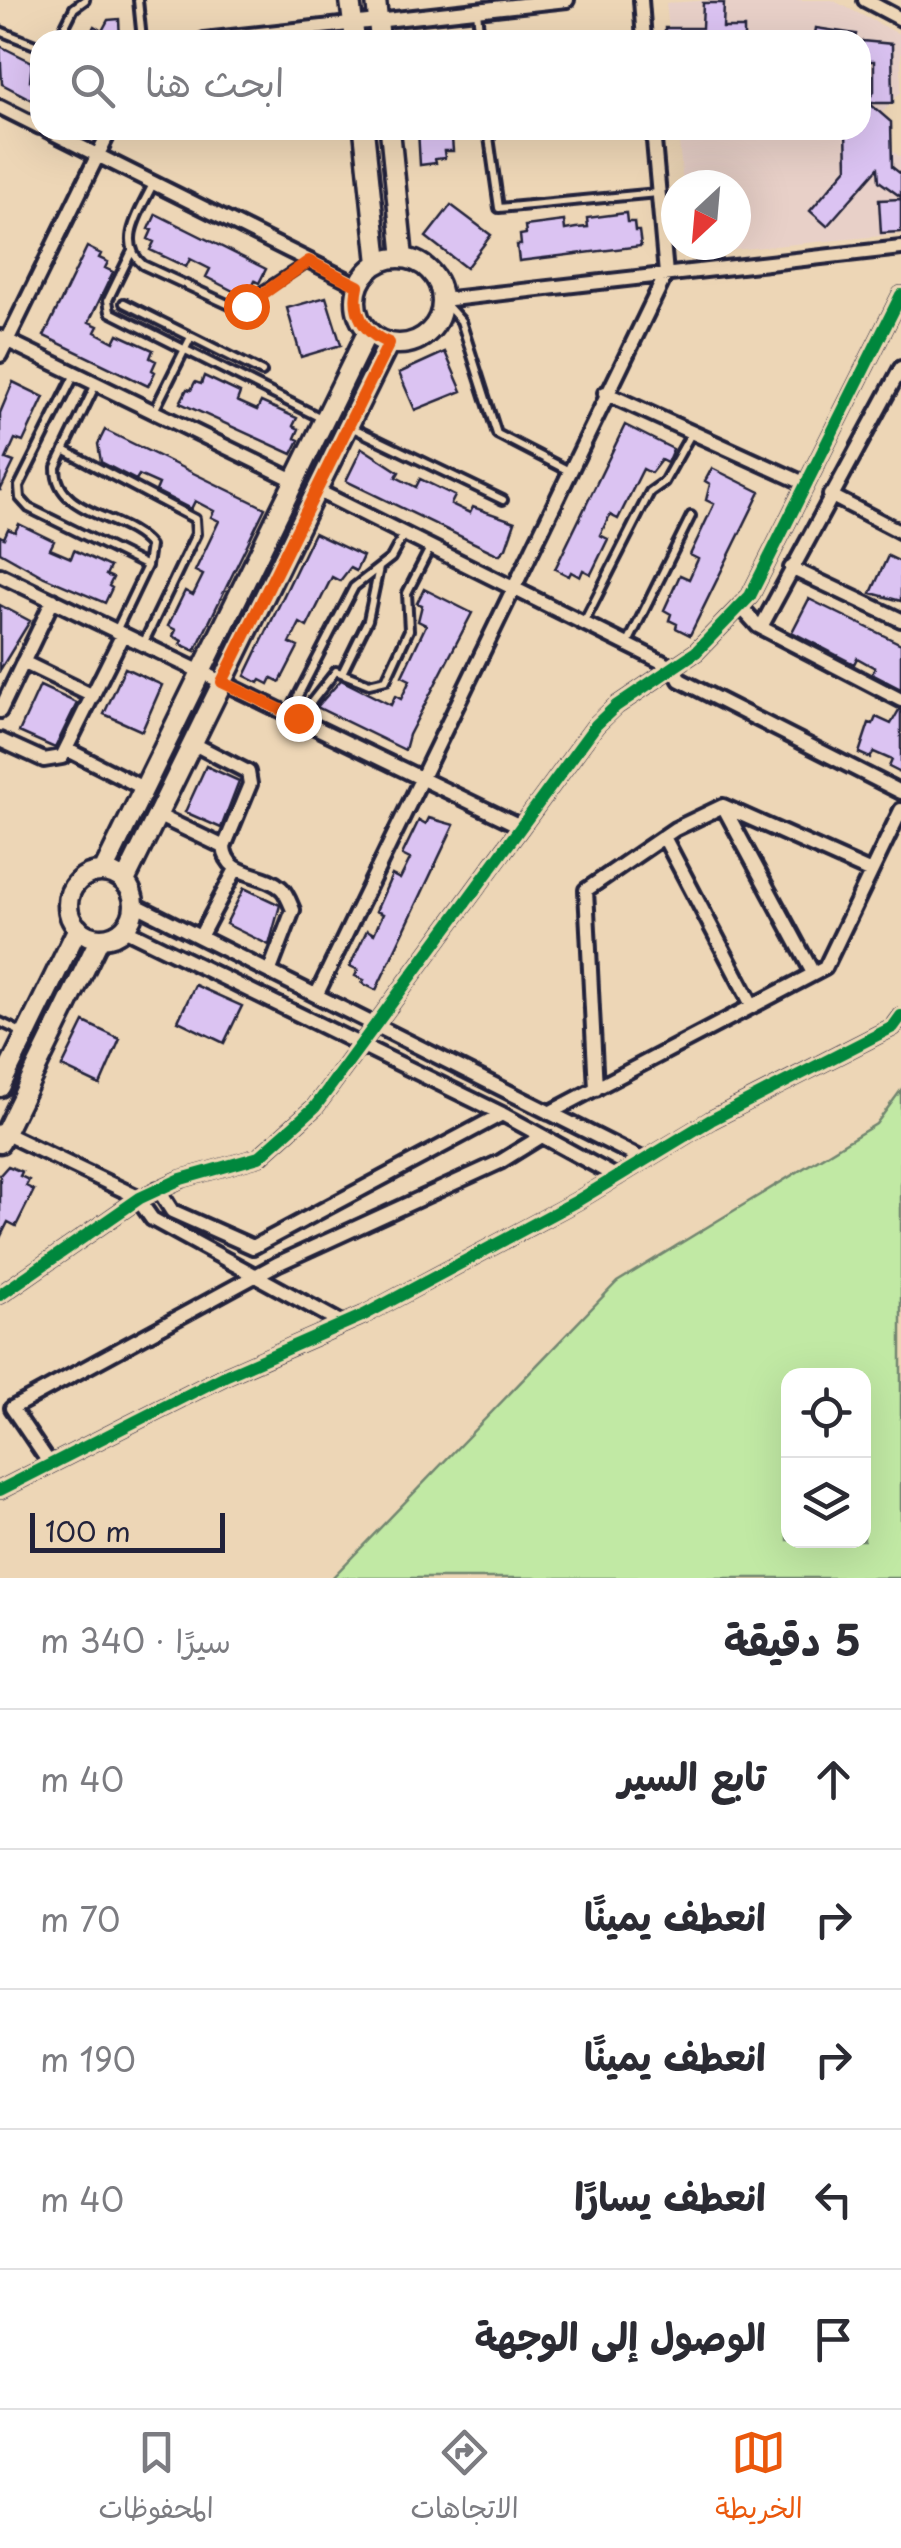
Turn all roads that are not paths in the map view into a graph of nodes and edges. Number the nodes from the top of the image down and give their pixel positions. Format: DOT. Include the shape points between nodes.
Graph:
graph roads {
  1 [pos="86,0"];
  2 [pos="138,0"];
  3 [pos="350,0"];
  4 [pos="376,0"];
  5 [pos="567,0"];
  6 [pos="641,0"];
  7 [pos="865,0"];
  8 [pos="477,10"];
  9 [pos="901,19"];
  10 [pos="0,30"];
  11 [pos="63,30"];
  12 [pos="141,30"];
  13 [pos="354,30"];
  14 [pos="379,30"];
  15 [pos="479,30"];
  16 [pos="643,30"];
  17 [pos="30,43"];
  18 [pos="0,107"];
  19 [pos="30,122"];
  20 [pos="68,140"];
  21 [pos="105,140"];
  22 [pos="365,140"];
  23 [pos="391,140"];
  24 [pos="489,140"];
  25 [pos="654,140"];
  26 [pos="98,154"];
  27 [pos="154,183"];
  28 [pos="658,192"];
  29 [pos="901,248"];
  30 [pos="131,253"];
  31 [pos="403,258"];
  32 [pos="309,261"];
  33 [pos="378,264"];
  34 [pos="666,274"];
  35 [pos="358,286"];
  36 [pos="901,295"];
  37 [pos="442,300"];
  38 [pos="124,303"];
  39 [pos="368,331"];
  40 [pos="191,337"];
  41 [pos="4,338"];
  42 [pos="389,343"];
  43 [pos="184,350"];
  44 [pos="0,356"];
  45 [pos="901,368"];
  46 [pos="262,372"];
  47 [pos="75,373"];
  48 [pos="97,383"];
  49 [pos="606,394"];
  50 [pos="154,411"];
  51 [pos="324,419"];
  52 [pos="348,425"];
  53 [pos="693,431"];
  54 [pos="64,450"];
  55 [pos="571,472"];
  56 [pos="294,480"];
  57 [pos="806,484"];
  58 [pos="316,490"];
  59 [pos="830,495"];
  60 [pos="504,500"];
  61 [pos="691,516"];
  62 [pos="901,532"];
  63 [pos="404,534"];
  64 [pos="430,548"];
  65 [pos="148,566"];
  66 [pos="380,567"];
  67 [pos="790,568"];
  68 [pos="0,575"];
  69 [pos="514,590"];
  70 [pos="53,600"];
  71 [pos="741,607"];
  72 [pos="901,620"];
  73 [pos="583,624"];
  74 [pos="761,627"];
  75 [pos="119,632"];
  76 [pos="143,644"];
  77 [pos="627,645"];
  78 [pos="24,662"];
  79 [pos="674,668"];
  80 [pos="343,671"];
  81 [pos="201,672"];
  82 [pos="222,682"];
  83 [pos="94,696"];
  84 [pos="901,700"];
  85 [pos="0,711"];
  86 [pos="294,716"];
  87 [pos="0,740"];
  88 [pos="192,743"];
  89 [pos="68,750"];
  90 [pos="423,779"];
  91 [pos="145,789"];
  92 [pos="901,792"];
  93 [pos="723,806"];
  94 [pos="901,810"];
  95 [pos="157,815"];
  96 [pos="520,826"];
  97 [pos="664,837"];
  98 [pos="224,847"];
  99 [pos="236,869"];
  100 [pos="102,872"];
  101 [pos="871,872"];
  102 [pos="125,881"];
  103 [pos="134,904"];
  104 [pos="78,928"];
  105 [pos="124,929"];
  106 [pos="200,937"];
  107 [pos="100,938"];
  108 [pos="270,970"];
  109 [pos="814,973"];
  110 [pos="317,994"];
  111 [pos="751,1002"];
  112 [pos="901,1016"];
  113 [pos="0,1022"];
  114 [pos="378,1023"];
  115 [pos="26,1034"];
  116 [pos="362,1044"];
  117 [pos="0,1087"];
  118 [pos="596,1089"];
  119 [pos="549,1112"];
  120 [pos="502,1114"];
  121 [pos="2,1136"];
  122 [pos="542,1136"];
  123 [pos="644,1160"];
  124 [pos="617,1176"];
  125 [pos="158,1189"];
  126 [pos="139,1198"];
  127 [pos="256,1275"];
  128 [pos="0,1296"];
  129 [pos="342,1324"];
  130 [pos="50,1464"];
  131 [pos="0,1490"];
  1 -- 11 [label="lane"];
  2 -- 12 [label="lane"];
  3 -- 13 [label="street"];
  4 -- 14 [label="street"];
  5 -- 8 [label="street"];
  6 -- 16 [label="street"];
  7 -- 9 [label="street"];
  8 -- 14 [label="street"];
  8 -- 15 [label="lane"];
  10 -- 17 [label="lane"];
  18 -- 19 [label="street"];
  20 -- 26 [label="street"];
  21 -- 26 [label="street"];
  22 -- 33 [label="street"];
  23 -- 31 [label="street"];
  24 -- 28 [label="lane" via="499,208"];
  25 -- 28 [label="street"];
  26 -- 27 [label="street"];
  26 -- 41 [label="street"];
  27 -- 30 [label="lane" via="131,232"];
  27 -- 32 [label="street"];
  28 -- 34 [label="street"];
  29 -- 34 [label="street"];
  30 -- 32 [label="lane" via="143,265 236,308"];
  30 -- 43 [label="lane" via="108,300 110,312"];
  31 -- 33 [label="street"];
  31 -- 37 [label="street" via="426,267"];
  32 -- 35 [label="street"];
  33 -- 35 [label="street"];
  34 -- 37 [label="street"];
  34 -- 49 [label="street"];
  35 -- 39 [label="street" via="356,310"];
  36 -- 57 [label="street"];
  37 -- 42 [label="street" via="426,335"];
  37 -- 55 [label="lane" via="461,321 497,434"];
  38 -- 40 [label="lane"];
  39 -- 42 [label="street"];
  39 -- 51 [label="street"];
  40 -- 43 [label="lane"];
  40 -- 46 [label="lane"];
  41 -- 44 [label="street"];
  41 -- 47 [label="street"];
  42 -- 52 [label="street"];
  43 -- 50 [label="lane"];
  43 -- 51 [label="lane"];
  45 -- 59 [label="street"];
  47 -- 48 [label="street"];
  47 -- 65 [label="lane" via="19,486 20,498"];
  48 -- 50 [label="street"];
  48 -- 54 [label="lane"];
  49 -- 53 [label="street"];
  49 -- 55 [label="street"];
  50 -- 56 [label="street"];
  51 -- 56 [label="street"];
  52 -- 58 [label="street"];
  52 -- 60 [label="lane"];
  53 -- 57 [label="street"];
  53 -- 73 [label="lane" via="664,482 650,492"];
  54 -- 65 [label="lane" via="56,477 65,494 144,538"];
  54 -- 76 [label="lane" via="195,518 196,534"];
  55 -- 69 [label="street"];
  56 -- 81 [label="street"];
  57 -- 71 [label="street"];
  58 -- 63 [label="street"];
  58 -- 82 [label="street"];
  59 -- 62 [label="street"];
  59 -- 67 [label="street"];
  61 -- 77 [label="lane"];
  63 -- 64 [label="street"];
  63 -- 66 [label="lane"];
  64 -- 69 [label="street"];
  64 -- 80 [label="lane" via="407,593 409,630 392,674 370,684"];
  65 -- 75 [label="lane"];
  66 -- 80 [label="lane" via="368,620"];
  66 -- 86 [label="lane" via="354,587"];
  67 -- 72 [label="street"];
  67 -- 74 [label="street"];
  68 -- 70 [label="street"];
  69 -- 73 [label="street"];
  69 -- 90 [label="street"];
  70 -- 75 [label="street"];
  70 -- 78 [label="street"];
  71 -- 74 [label="street"];
  71 -- 79 [label="street"];
  73 -- 77 [label="street"];
  74 -- 84 [label="street"];
  75 -- 76 [label="street"];
  75 -- 83 [label="street"];
  76 -- 81 [label="street"];
  77 -- 79 [label="street"];
  78 -- 83 [label="street"];
  78 -- 85 [label="street"];
  79 -- 92 [label="street" via="680,680"];
  79 -- 96 [label="street" via="596,725"];
  80 -- 86 [label="lane" via="329,675"];
  81 -- 82 [label="street"];
  81 -- 91 [label="street"];
  82 -- 86 [label="street"];
  82 -- 88 [label="street"];
  83 -- 89 [label="street"];
  86 -- 90 [label="street"];
  87 -- 89 [label="street" via="44,760"];
  88 -- 95 [label="street"];
  88 -- 98 [label="street" via="248,772 250,784"];
  89 -- 91 [label="street"];
  90 -- 96 [label="street"];
  90 -- 110 [label="street"];
  91 -- 100 [label="street"];
  93 -- 97 [label="street"];
  93 -- 101 [label="street"];
  93 -- 109 [label="street"];
  94 -- 101 [label="street"];
  95 -- 98 [label="street"];
  95 -- 102 [label="street"];
  96 -- 114 [label="street"];
  97 -- 111 [label="street"];
  97 -- 118 [label="street" via="586,890"];
  98 -- 99 [label="street"];
  99 -- 106 [label="street"];
  99 -- 108 [label="street" via="282,888 293,910"];
  100 -- 102 [label="street"];
  100 -- 104 [label="street" via="86,875 71,890 69,912"];
  101 -- 109 [label="street" via="825,968"];
  102 -- 103 [label="street"];
  103 -- 105 [label="street"];
  103 -- 106 [label="street"];
  104 -- 107 [label="street"];
  104 -- 115 [label="street"];
  105 -- 107 [label="street"];
  105 -- 116 [label="street"];
  106 -- 108 [label="street"];
  107 -- 121 [label="street"];
  108 -- 110 [label="street"];
  109 -- 111 [label="street"];
  110 -- 114 [label="street"];
  111 -- 118 [label="street"];
  112 -- 123 [label="street" via="893,1027"];
  113 -- 115 [label="lane"];
  114 -- 116 [label="street"];
  114 -- 119 [label="street"];
  115 -- 117 [label="street"];
  116 -- 120 [label="street"];
  116 -- 125 [label="street" via="276,1146 248,1162"];
  118 -- 119 [label="street"];
  119 -- 123 [label="street"];
  120 -- 122 [label="street"];
  120 -- 125 [label="street" via="252,1247 172,1211"];
  121 -- 126 [label="street"];
  122 -- 124 [label="street"];
  122 -- 127 [label="street" via="500,1162"];
  123 -- 124 [label="street"];
  124 -- 129 [label="street"];
  125 -- 126 [label="street"];
  126 -- 127 [label="street" via="152,1218"];
  126 -- 128 [label="street"];
  127 -- 129 [label="street"];
  127 -- 130 [label="street" via="12,1408"];
  129 -- 130 [label="street"];
  130 -- 131 [label="street"];
}
